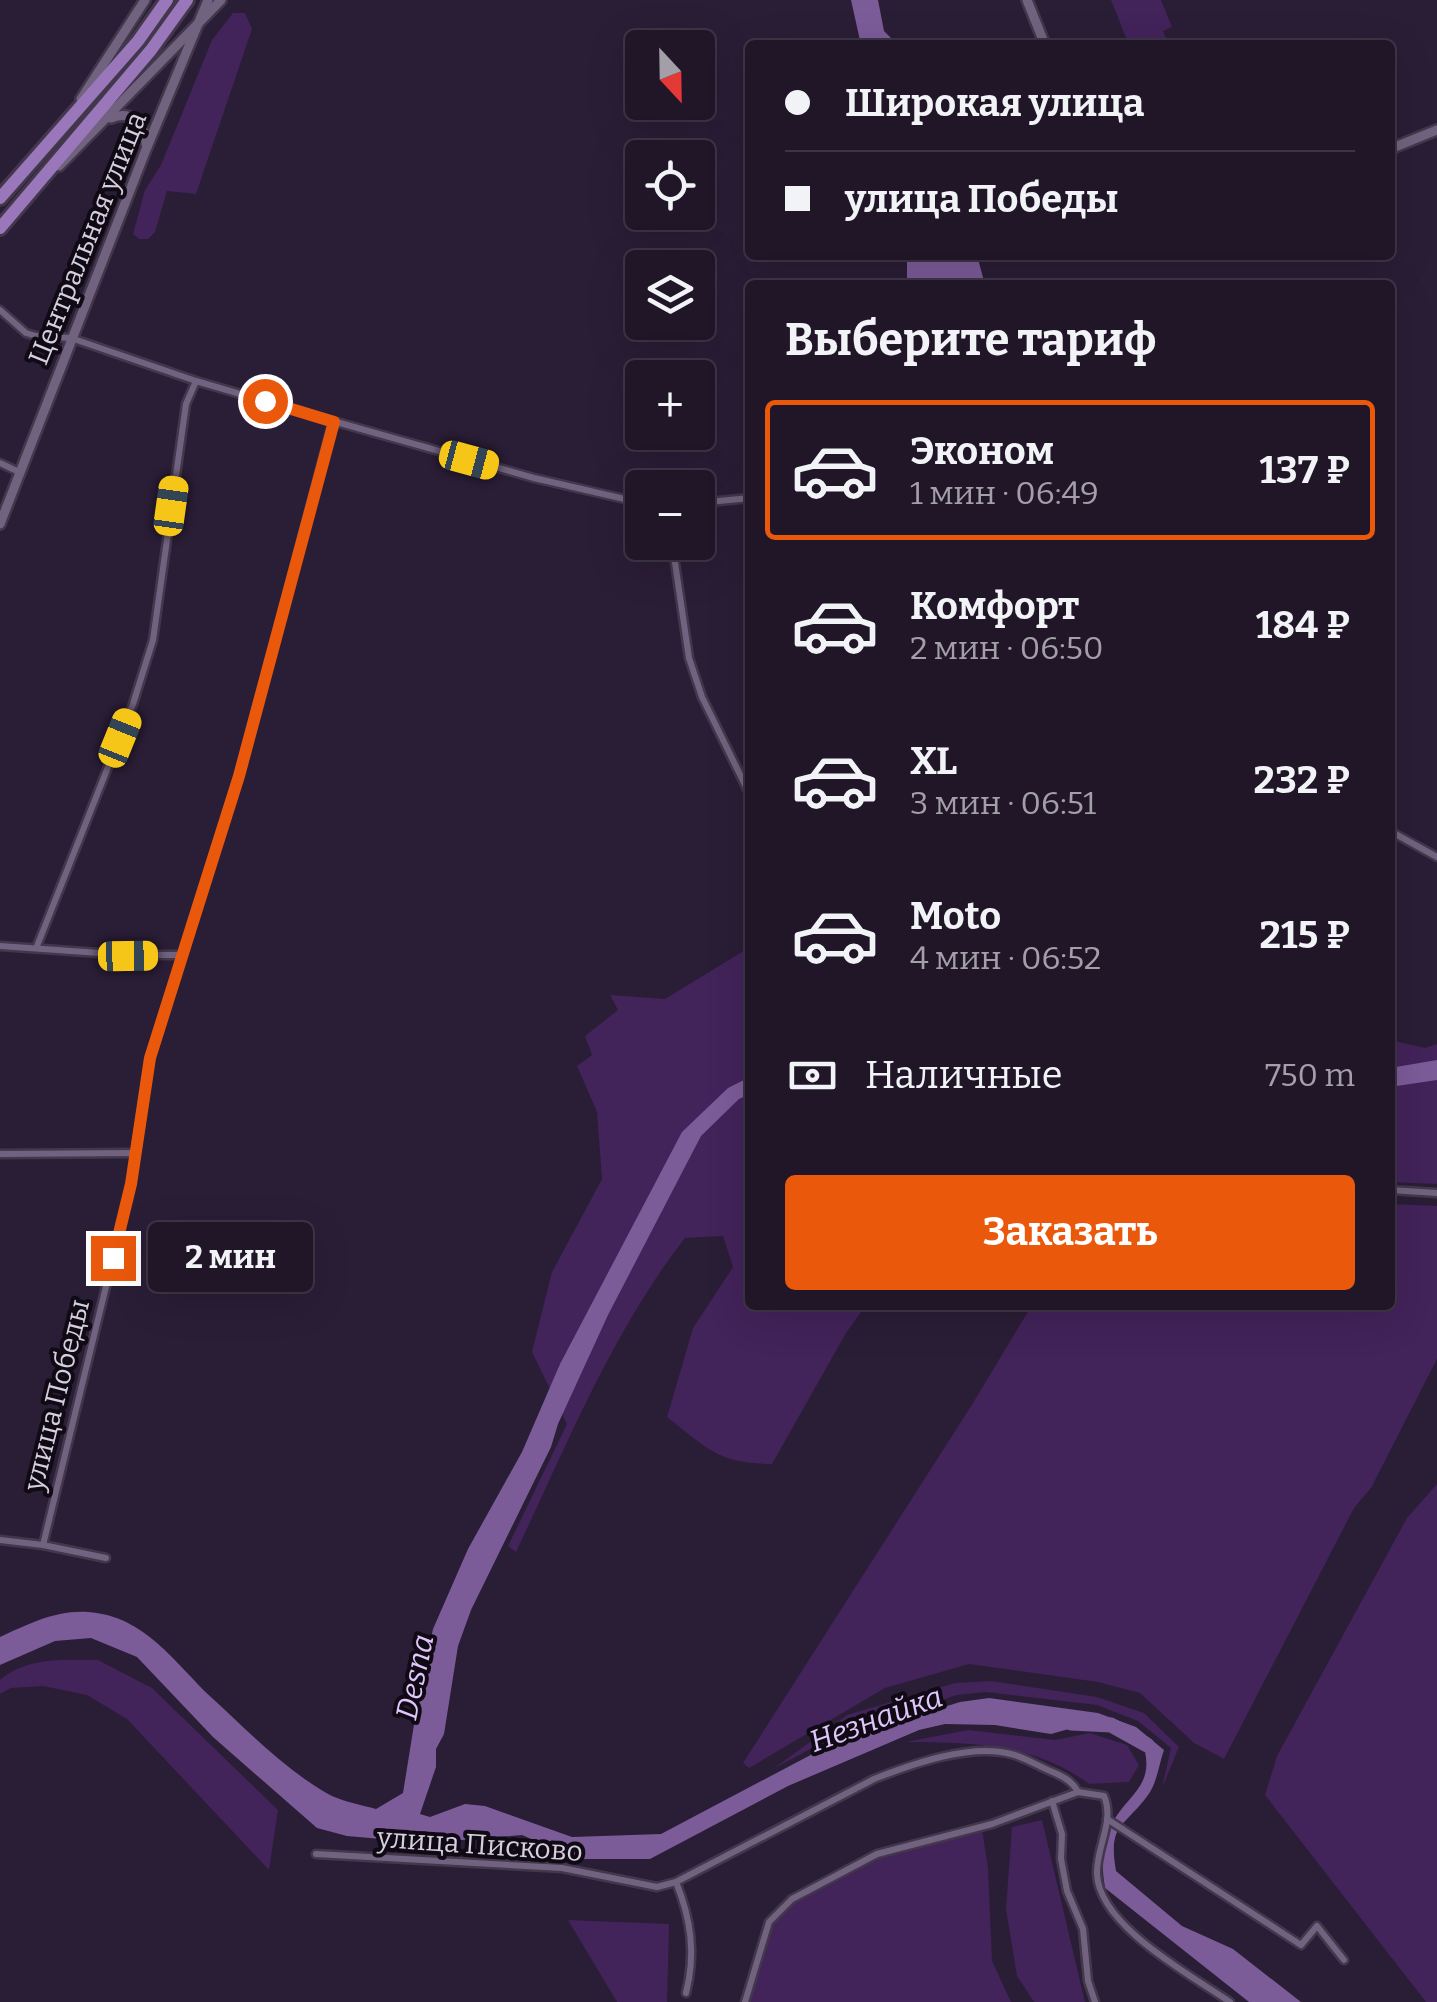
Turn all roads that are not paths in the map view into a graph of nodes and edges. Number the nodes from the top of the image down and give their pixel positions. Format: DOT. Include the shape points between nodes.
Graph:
graph roads {
  1 [pos="145,0"];
  2 [pos="167,0"];
  3 [pos="187,0"];
  4 [pos="208,0"];
  5 [pos="221,0"];
  6 [pos="1027,0"];
  7 [pos="198,27"];
  8 [pos="1043,40"];
  9 [pos="104,122"];
  10 [pos="60,130"];
  11 [pos="1437,130"];
  12 [pos="1395,148"];
  13 [pos="145,152"];
  14 [pos="0,198"];
  15 [pos="25,200"];
  16 [pos="0,228"];
  17 [pos="0,310"];
  18 [pos="71,338"];
  19 [pos="196,381"];
  20 [pos="334,422"];
  21 [pos="0,463"];
  22 [pos="19,472"];
  23 [pos="745,498"];
  24 [pos="625,499"];
  25 [pos="715,501"];
  26 [pos="0,524"];
  27 [pos="675,560"];
  28 [pos="745,785"];
  29 [pos="1395,834"];
  30 [pos="1437,856"];
  31 [pos="0,946"];
  32 [pos="37,946"];
  33 [pos="180,955"];
  34 [pos="134,1153"];
  35 [pos="0,1154"];
  36 [pos="1395,1190"];
  37 [pos="1437,1193"];
  38 [pos="0,1540"];
  39 [pos="43,1545"];
  40 [pos="106,1558"];
  41 [pos="1078,1792"];
  42 [pos="1052,1802"];
  43 [pos="1110,1820"];
  44 [pos="316,1854"];
  45 [pos="676,1882"];
  46 [pos="1344,1960"];
  47 [pos="686,1993"];
  48 [pos="745,2002"];
  49 [pos="1095,2002"];
  50 [pos="1230,2002"];
  1 -- 10 [label="street"];
  2 -- 10 [label="highway"];
  3 -- 15 [label="highway"];
  4 -- 7 [label="street"];
  5 -- 7 [label="street"];
  6 -- 8 [label="street"];
  7 -- 9 [label="street"];
  7 -- 13 [label="street, Центральная улица"];
  9 -- 13 [label="street" via="124,114 134,118 145,134"];
  9 -- 15 [label="street"];
  10 -- 14 [label="highway"];
  11 -- 12 [label="street"];
  13 -- 18 [label="street, Центральная улица"];
  15 -- 16 [label="highway"];
  17 -- 18 [label="street" via="26,333"];
  18 -- 19 [label="street"];
  18 -- 22 [label="street, Центральная улица"];
  19 -- 20 [label="street"];
  19 -- 32 [label="street" via="186,404 153,640"];
  20 -- 24 [label="street"];
  20 -- 33 [label="street, улица Победы" via="239,776"];
  21 -- 22 [label="street"];
  22 -- 26 [label="street, Центральная улица"];
  23 -- 25 [label="street"];
  27 -- 28 [label="street" via="689,658"];
  29 -- 30 [label="street"];
  31 -- 32 [label="street"];
  32 -- 33 [label="street"];
  33 -- 34 [label="street, улица Победы" via="150,1058"];
  34 -- 35 [label="street"];
  34 -- 39 [label="street, улица Победы"];
  36 -- 37 [label="street"];
  38 -- 39 [label="street"];
  39 -- 40 [label="street"];
  41 -- 42 [label="street"];
  41 -- 43 [label="street, улица Писково" via="1104,1796"];
  41 -- 45 [label="street, улица Писково" via="1065,1778 1009,1753 959,1754 905,1766"];
  42 -- 48 [label="street" via="876,1854 792,1899 769,1922"];
  42 -- 49 [label="street"];
  43 -- 46 [label="street" via="1301,1945 1317,1926"];
  43 -- 50 [label="street" via="1097,1874 1106,1904 1126,1927"];
  44 -- 45 [label="street, улица Писково" via="562,1868 657,1887"];
  45 -- 47 [label="street" via="692,1948"];
}
